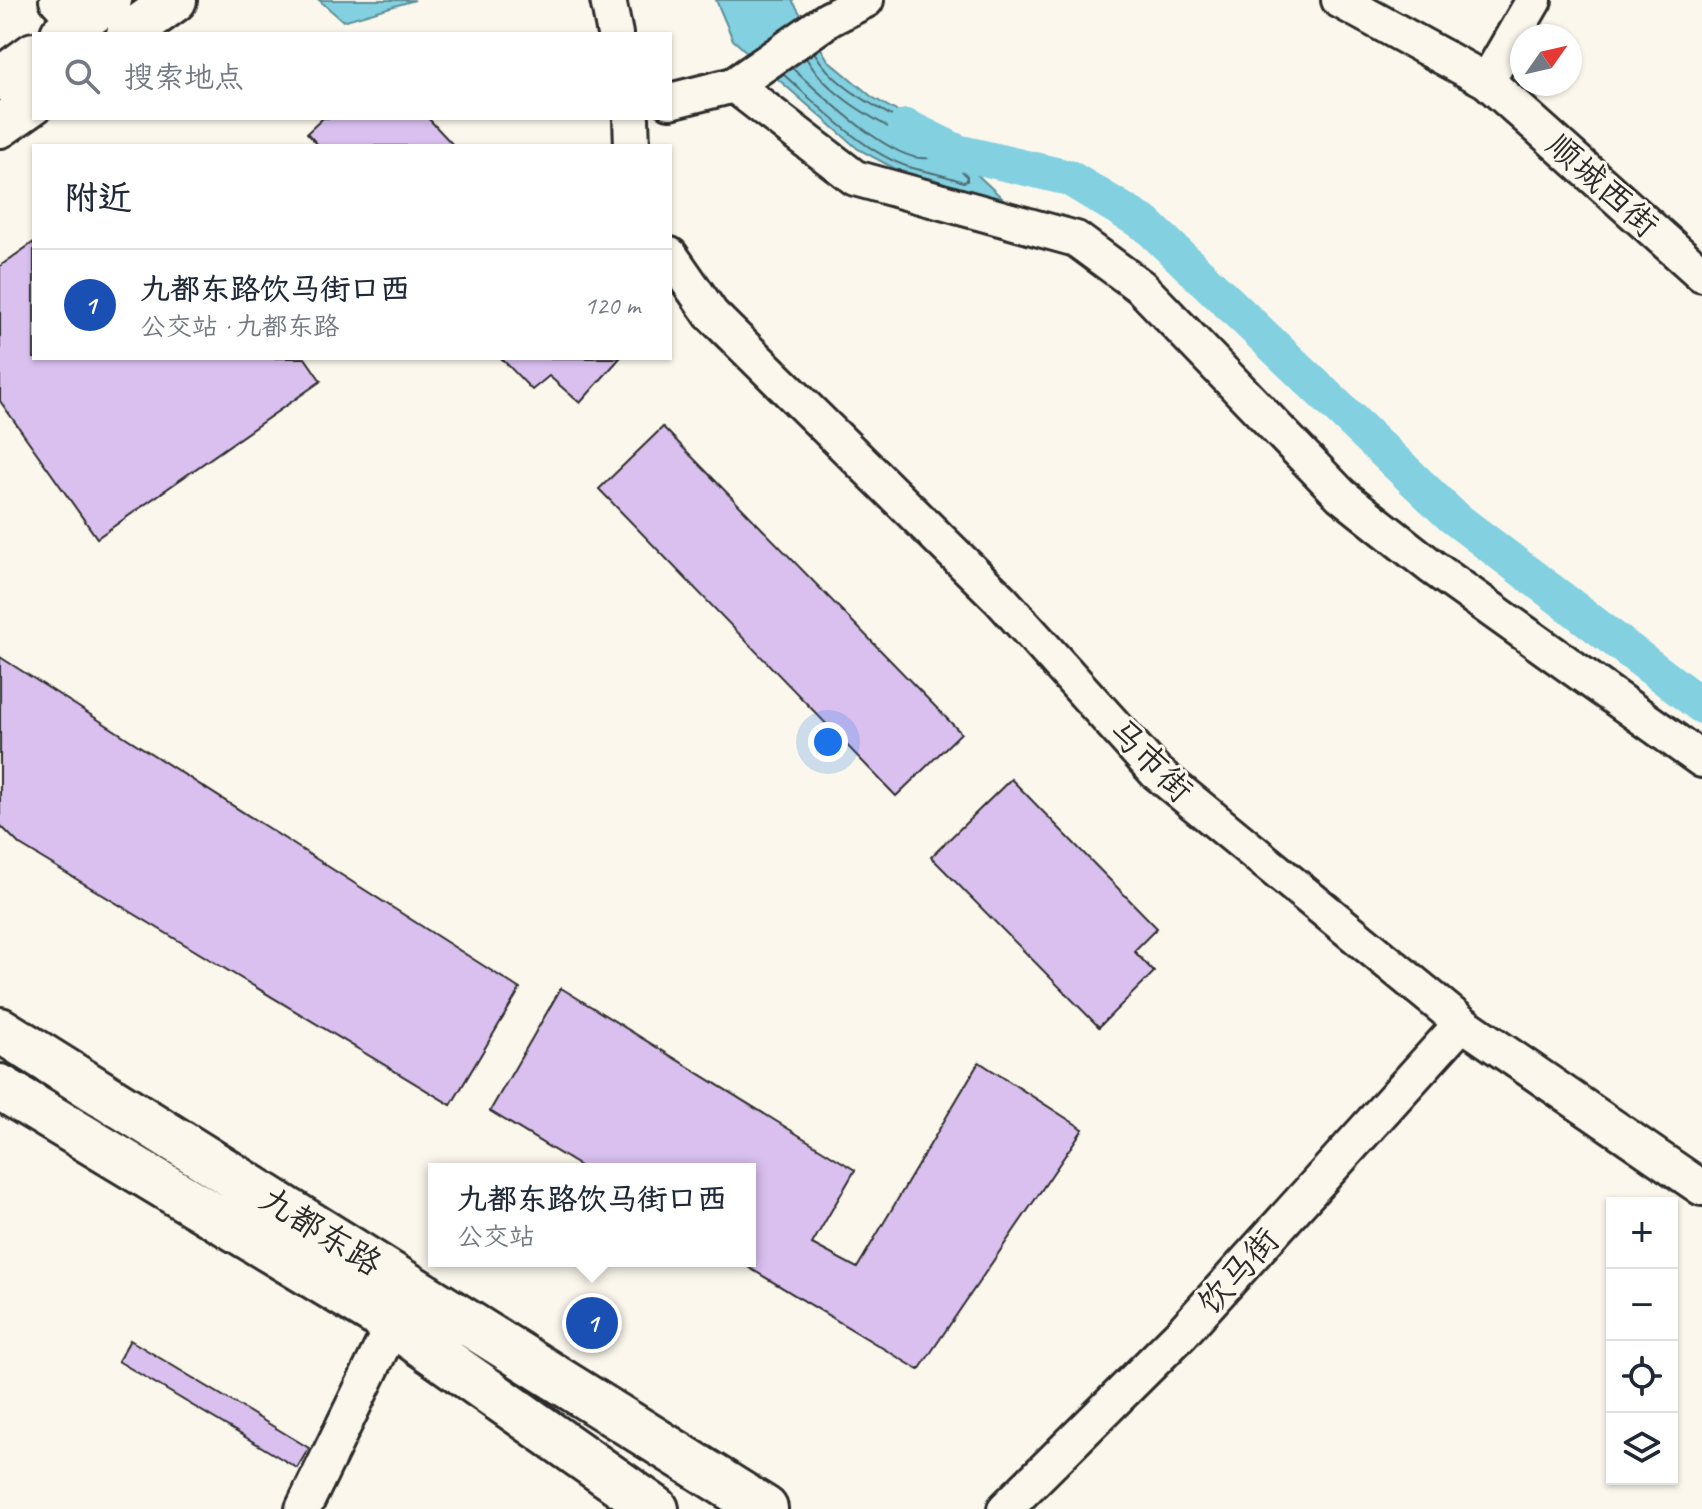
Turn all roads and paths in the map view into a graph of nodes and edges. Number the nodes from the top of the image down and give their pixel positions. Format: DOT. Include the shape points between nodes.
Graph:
graph roads {
  1 [pos="175,0"];
  2 [pos="866,0"];
  3 [pos="1339,0"];
  4 [pos="1534,0"];
  5 [pos="131,32"];
  6 [pos="16,71"];
  7 [pos="1487,81"];
  8 [pos="734,85"];
  9 [pos="672,100"];
  10 [pos="631,120"];
  11 [pos="0,126"];
  12 [pos="632,144"];
  13 [pos="672,258"];
  14 [pos="1702,274"];
  15 [pos="1702,760"];
  16 [pos="1462,1023"];
  17 [pos="0,1030"];
  18 [pos="0,1087"];
  19 [pos="1702,1188"];
  20 [pos="393,1324"];
  21 [pos="303,1509"];
  22 [pos="656,1509"];
  23 [pos="765,1509"];
  24 [pos="1005,1509"];
  1 -- 5 [label="main road"];
  2 -- 8 [label="street" via="829,19"];
  3 -- 7 [label="street, 顺城西街"];
  4 -- 7 [label="street"];
  6 -- 11 [label="main road"];
  7 -- 14 [label="street, 顺城西街"];
  8 -- 9 [label="street"];
  8 -- 15 [label="street" via="855,178 1076,239 1141,287 1341,495 1432,567"];
  10 -- 12 [label="street"];
  13 -- 16 [label="street, 马市街" via="711,314 1001,600 1156,772"];
  16 -- 19 [label="street, 马市街"];
  16 -- 24 [label="street, 饮马街" via="1181,1334"];
  17 -- 23 [label="highway, 九都东路"];
  18 -- 20 [label="highway, 九都东路"];
  20 -- 21 [label="street"];
  20 -- 22 [label="highway, 九都东路"];
}
